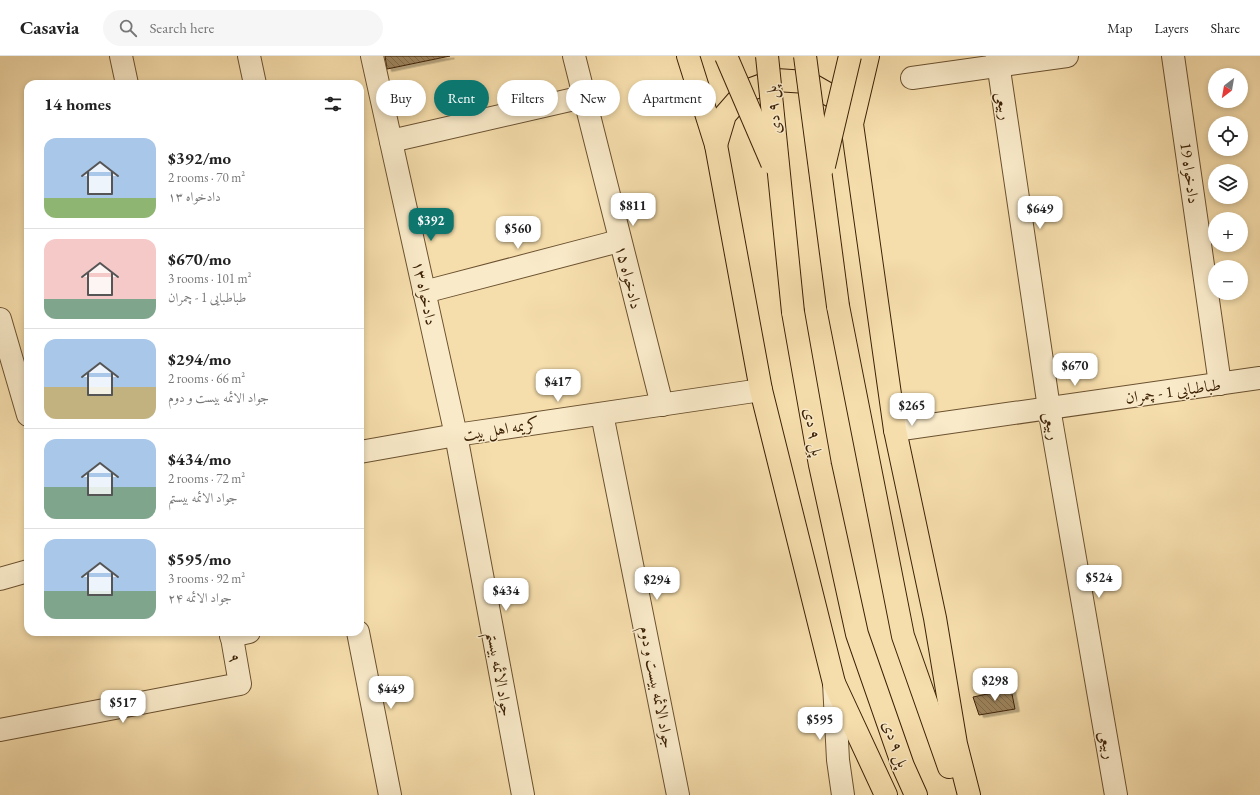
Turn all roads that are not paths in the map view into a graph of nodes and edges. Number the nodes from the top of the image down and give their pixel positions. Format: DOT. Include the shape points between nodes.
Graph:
graph roads {
  1 [pos="121,56"];
  2 [pos="249,56"];
  3 [pos="372,56"];
  4 [pos="574,56"];
  5 [pos="688,56"];
  6 [pos="726,56"];
  7 [pos="767,56"];
  8 [pos="805,56"];
  9 [pos="850,56"];
  10 [pos="868,56"];
  11 [pos="1067,56"];
  12 [pos="1173,56"];
  13 [pos="998,61"];
  14 [pos="912,78"];
  15 [pos="126,80"];
  16 [pos="254,80"];
  17 [pos="579,80"];
  18 [pos="566,101"];
  19 [pos="588,116"];
  20 [pos="852,124"];
  21 [pos="391,141"];
  22 [pos="716,145"];
  23 [pos="821,178"];
  24 [pos="780,184"];
  25 [pos="619,241"];
  26 [pos="424,292"];
  27 [pos="2,332"];
  28 [pos="1260,378"];
  29 [pos="1220,384"];
  30 [pos="761,390"];
  31 [pos="24,402"];
  32 [pos="662,405"];
  33 [pos="1049,408"];
  34 [pos="602,414"];
  35 [pos="895,430"];
  36 [pos="456,436"];
  37 [pos="364,451"];
  38 [pos="24,572"];
  39 [pos="0,579"];
  40 [pos="237,636"];
  41 [pos="359,636"];
  42 [pos="834,682"];
  43 [pos="0,730"];
  44 [pos="390,795"];
  45 [pos="523,795"];
  46 [pos="678,795"];
  47 [pos="843,795"];
  48 [pos="886,795"];
  49 [pos="916,795"];
  50 [pos="963,795"];
  51 [pos="969,795"];
  52 [pos="1116,795"];
  1 -- 15 [label="street"];
  2 -- 16 [label="street"];
  3 -- 21 [label="street, دادخواه ۱۳"];
  4 -- 17 [label="street, دادخواه ۱۵"];
  5 -- 22 [label="main road"];
  6 -- 24 [label="main road, bridge"];
  7 -- 24 [label="main road, پل ۹ دی, bridge"];
  8 -- 23 [label="main road, bridge"];
  9 -- 23 [label="main road, bridge"];
  10 -- 20 [label="main road"];
  11 -- 13 [label="street"];
  12 -- 29 [label="street, دادخواه 19"];
  13 -- 14 [label="street"];
  13 -- 33 [label="street, ربیعی"];
  18 -- 21 [label="street"];
  19 -- 25 [label="street, دادخواه ۱۵"];
  20 -- 22 [label="main road" via="835,98 807,82 776,80 746,92 725,115"];
  20 -- 35 [label="main road"];
  21 -- 26 [label="street, دادخواه ۱۳"];
  22 -- 30 [label="main road"];
  23 -- 50 [label="main road, bridge" via="838,306 903,636 949,767"];
  24 -- 49 [label="main road, پل ۹ دی, bridge" via="793,312 820,465 857,634 903,766"];
  25 -- 26 [label="street"];
  25 -- 32 [label="street, دادخواه ۱۵"];
  26 -- 36 [label="street, دادخواه ۱۳"];
  27 -- 31 [label="street"];
  28 -- 29 [label="street, طباطبایی 1 - چمران"];
  29 -- 33 [label="street, طباطبایی 1 - چمران"];
  30 -- 32 [label="street, کریمه اهل بیت"];
  30 -- 42 [label="main road"];
  32 -- 34 [label="street, کریمه اهل بیت"];
  33 -- 35 [label="street, طباطبایی 1 - چمران"];
  33 -- 52 [label="street, ربیعی"];
  34 -- 36 [label="street, کریمه اهل بیت"];
  34 -- 46 [label="street, جواد الائمه بیست و دوم"];
  35 -- 51 [label="main road" via="935,618 956,744"];
  36 -- 37 [label="street, کریمه اهل بیت"];
  36 -- 45 [label="street, جواد الائمه بیستم"];
  38 -- 39 [label="street"];
  40 -- 43 [label="street, ۹" via="240,684"];
  41 -- 44 [label="street"];
  42 -- 47 [label="street" via="838,760"];
  42 -- 48 [label="main road"];
}
